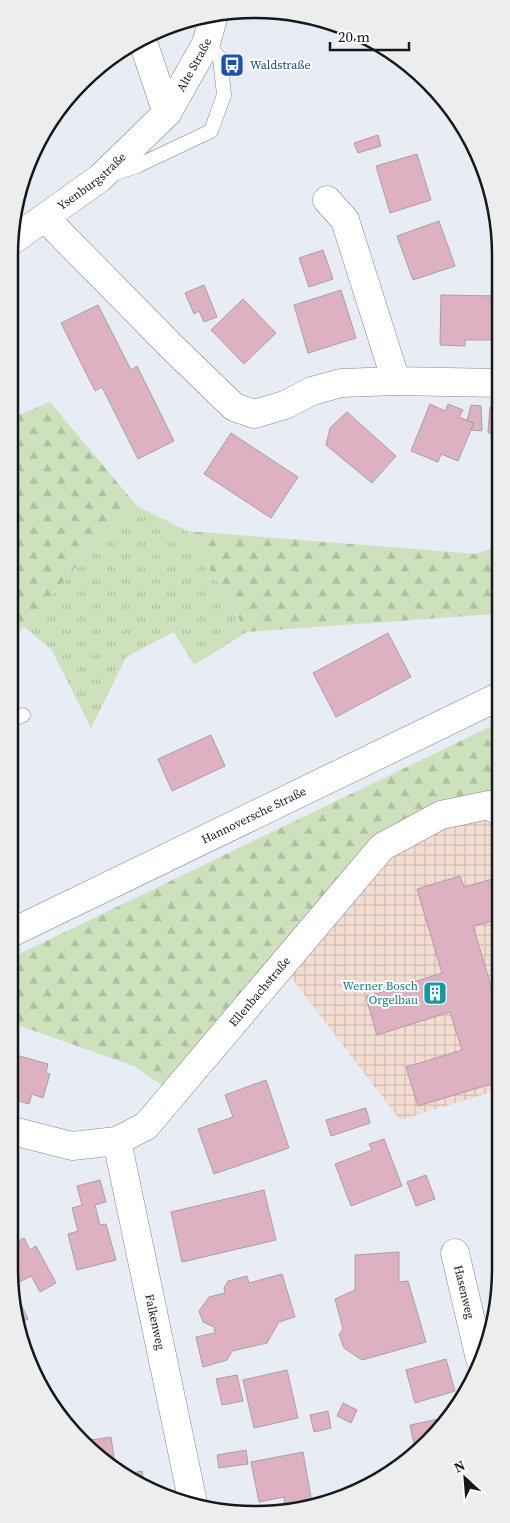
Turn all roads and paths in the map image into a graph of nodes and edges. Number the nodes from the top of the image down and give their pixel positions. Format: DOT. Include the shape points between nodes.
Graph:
graph roads {
  1 [pos="212,22"];
  2 [pos="206,44"];
  3 [pos="144,45"];
  4 [pos="167,113"];
  5 [pos="100,178"];
  6 [pos="327,200"];
  7 [pos="44,218"];
  8 [pos="18,236"];
  9 [pos="396,381"];
  10 [pos="492,383"];
  11 [pos="492,700"];
  12 [pos="23,715"];
  13 [pos="17,718"];
  14 [pos="492,807"];
  15 [pos="17,930"];
  16 [pos="17,1132"];
  17 [pos="118,1141"];
  18 [pos="455,1253"];
  19 [pos="478,1350"];
  20 [pos="191,1496"];
  1 -- 2 [label="street, Alte Straße"];
  2 -- 4 [label="street, Alte Straße"];
  2 -- 5 [label="lane" via="220,58 224,95 211,131 137,166"];
  3 -- 4 [label="street"];
  4 -- 5 [label="street, Ysenburgstraße"];
  5 -- 7 [label="street, Ysenburgstraße"];
  6 -- 9 [label="street" via="345,220"];
  7 -- 8 [label="street, Ysenburgstraße"];
  7 -- 9 [label="street" via="234,407 254,414 341,383"];
  9 -- 10 [label="street"];
  11 -- 15 [label="street, Hannoversche Straße"];
  12 -- 13 [label="lane"];
  14 -- 17 [label="street, Ellenbachstraße" via="441,815 382,847 146,1126"];
  16 -- 17 [label="street, Ellenbachstraße" via="72,1146"];
  17 -- 20 [label="street, Falkenweg"];
  18 -- 19 [label="street, Hasenweg"];
}
